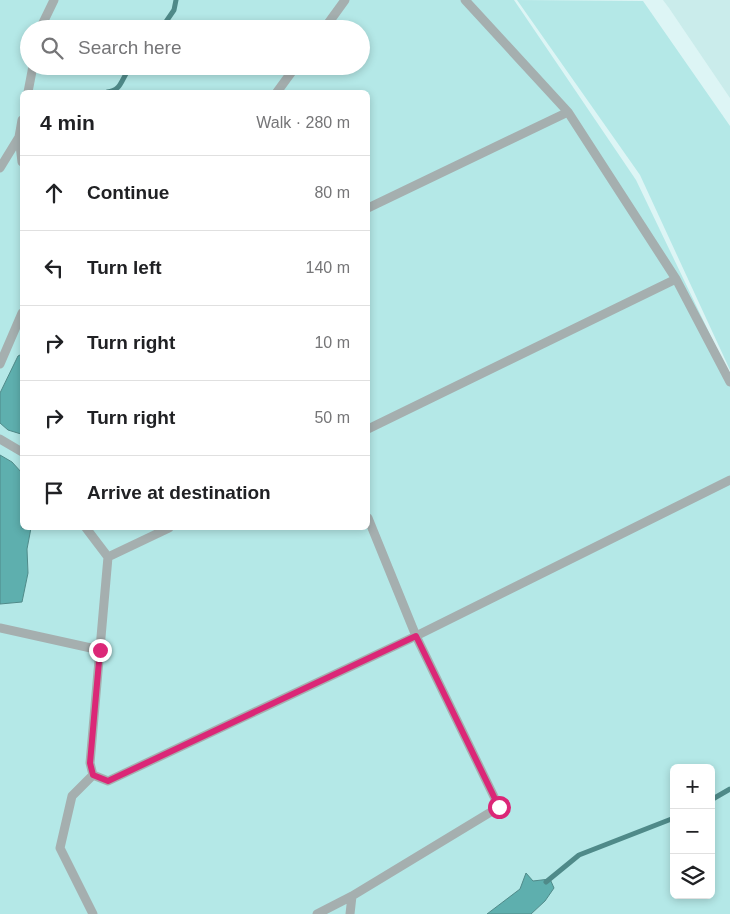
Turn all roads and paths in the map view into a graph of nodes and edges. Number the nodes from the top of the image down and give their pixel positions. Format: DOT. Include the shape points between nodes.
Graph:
graph roads {
  1 [pos="54,0"];
  2 [pos="345,0"];
  3 [pos="465,0"];
  4 [pos="44,20"];
  5 [pos="331,20"];
  6 [pos="31,75"];
  7 [pos="289,75"];
  8 [pos="28,90"];
  9 [pos="278,90"];
  10 [pos="568,112"];
  11 [pos="20,131"];
  12 [pos="19,137"];
  13 [pos="20,145"];
  14 [pos="0,168"];
  15 [pos="370,207"];
  16 [pos="676,279"];
  17 [pos="20,318"];
  18 [pos="0,364"];
  19 [pos="730,382"];
  20 [pos="370,429"];
  21 [pos="0,439"];
  22 [pos="20,451"];
  23 [pos="730,480"];
  24 [pos="370,523"];
  25 [pos="87,530"];
  26 [pos="165,530"];
  27 [pos="108,558"];
  28 [pos="0,628"];
  29 [pos="416,636"];
  30 [pos="100,650"];
  31 [pos="93,775"];
  32 [pos="352,896"];
  33 [pos="93,914"];
  34 [pos="317,914"];
  35 [pos="350,914"];
  1 -- 4 [label="lane"];
  2 -- 5 [label="lane"];
  3 -- 10 [label="lane"];
  6 -- 8 [label="lane"];
  7 -- 9 [label="lane"];
  10 -- 15 [label="lane"];
  10 -- 16 [label="lane"];
  11 -- 12 [label="lane"];
  12 -- 13 [label="lane"];
  12 -- 14 [label="lane"];
  16 -- 19 [label="lane"];
  16 -- 20 [label="lane"];
  17 -- 18 [label="lane"];
  21 -- 22 [label="lane"];
  23 -- 29 [label="lane"];
  24 -- 29 [label="lane"];
  25 -- 27 [label="lane"];
  26 -- 27 [label="lane"];
  27 -- 30 [label="lane"];
  28 -- 30 [label="lane"];
  29 -- 31 [label="lane" via="108,781"];
  29 -- 32 [label="lane" via="499,807"];
  30 -- 31 [label="lane" via="90,763"];
  31 -- 33 [label="lane" via="72,796 60,848"];
  32 -- 34 [label="lane"];
  32 -- 35 [label="lane"];
}
